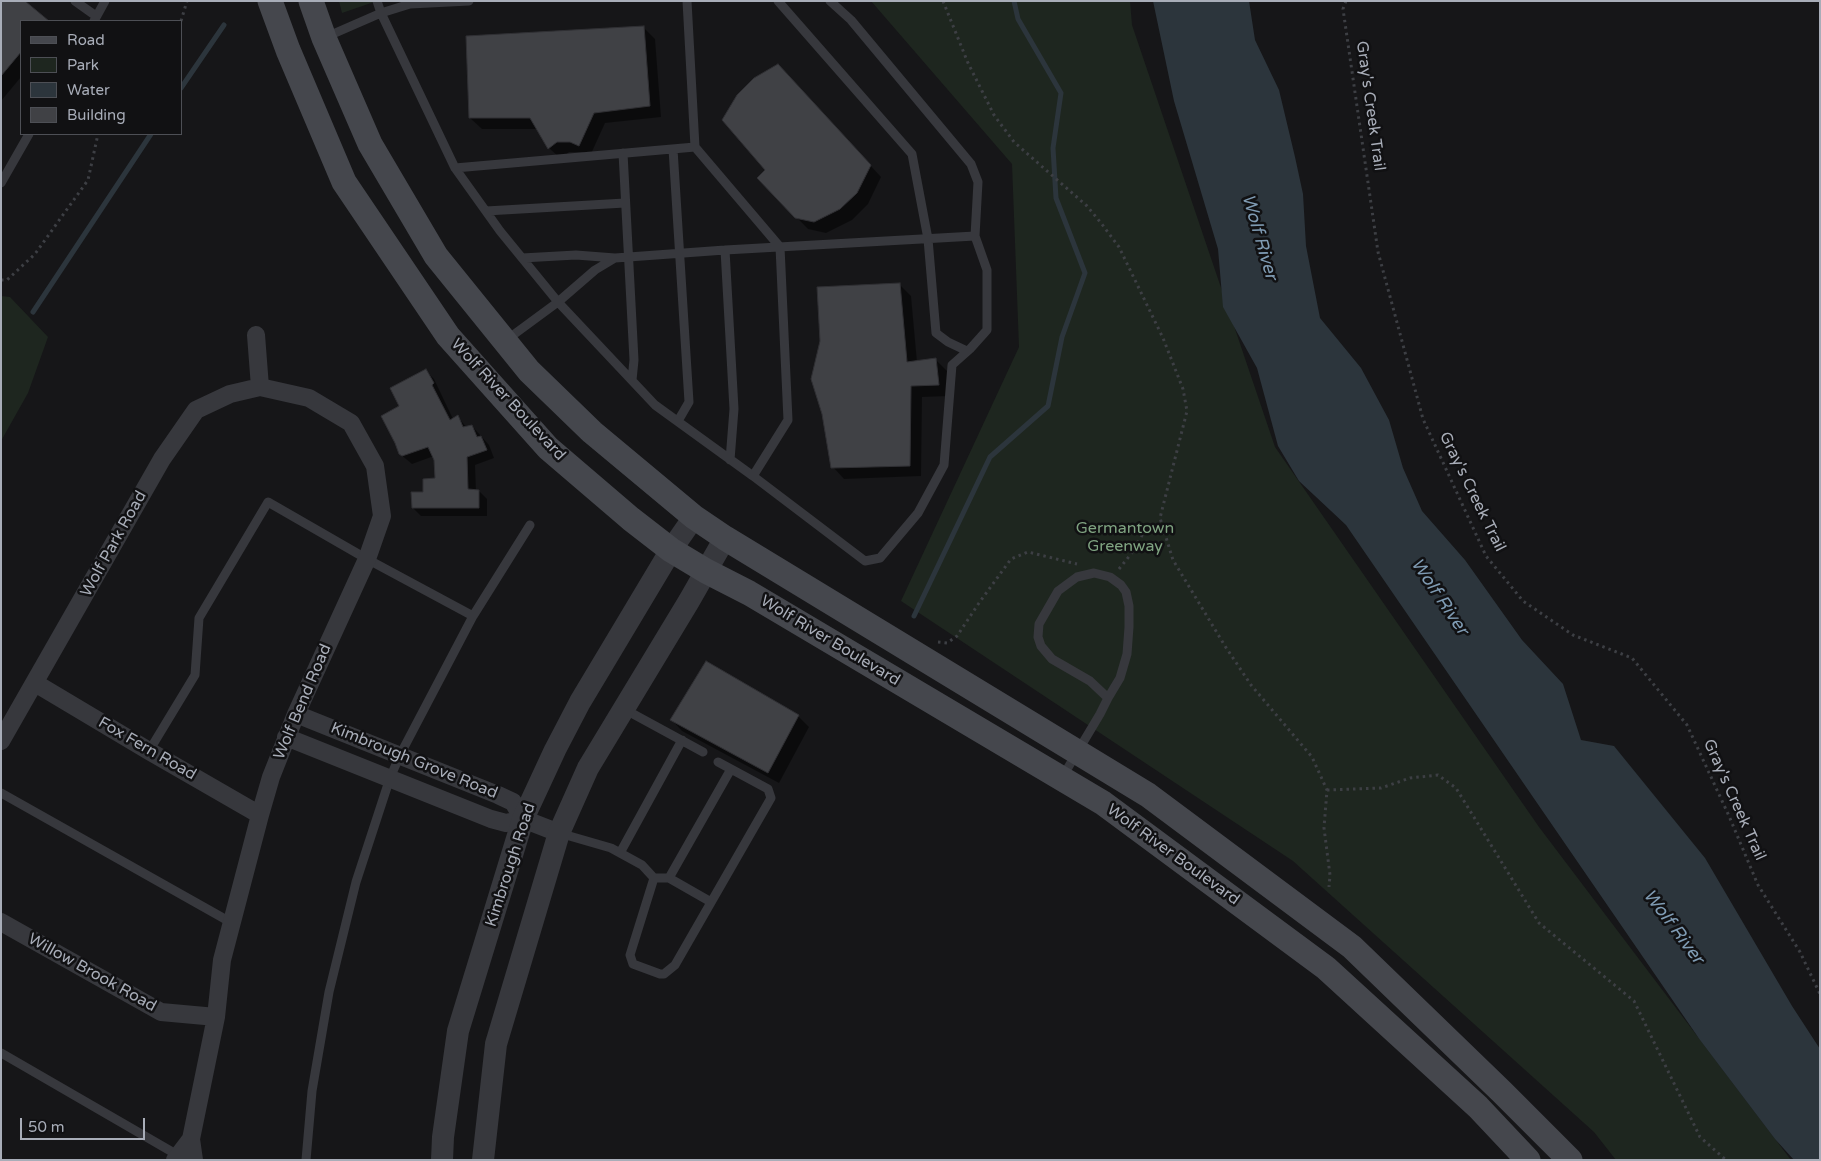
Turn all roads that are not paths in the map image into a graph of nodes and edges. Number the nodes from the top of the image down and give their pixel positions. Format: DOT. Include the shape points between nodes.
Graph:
graph roads {
  1 [pos="75,1"];
  2 [pos="105,1"];
  3 [pos="270,1"];
  4 [pos="311,1"];
  5 [pos="377,1"];
  6 [pos="468,1"];
  7 [pos="687,1"];
  8 [pos="778,1"];
  9 [pos="830,1"];
  10 [pos="382,13"];
  11 [pos="95,19"];
  12 [pos="324,38"];
  13 [pos="28,135"];
  14 [pos="695,146"];
  15 [pos="672,148"];
  16 [pos="623,153"];
  17 [pos="455,168"];
  18 [pos="1,183"];
  19 [pos="625,203"];
  20 [pos="486,211"];
  21 [pos="975,236"];
  22 [pos="928,239"];
  23 [pos="780,247"];
  24 [pos="725,250"];
  25 [pos="680,253"];
  26 [pos="628,257"];
  27 [pos="522,258"];
  28 [pos="615,258"];
  29 [pos="558,302"];
  30 [pos="256,335"];
  31 [pos="504,341"];
  32 [pos="967,351"];
  33 [pos="632,380"];
  34 [pos="260,387"];
  35 [pos="678,421"];
  36 [pos="730,460"];
  37 [pos="753,476"];
  38 [pos="694,517"];
  39 [pos="530,525"];
  40 [pos="725,538"];
  41 [pos="671,550"];
  42 [pos="367,559"];
  43 [pos="706,571"];
  44 [pos="473,616"];
  45 [pos="35,683"];
  46 [pos="1108,698"];
  47 [pos="624,708"];
  48 [pos="296,714"];
  49 [pos="286,737"];
  50 [pos="682,740"];
  51 [pos="1,741"];
  52 [pos="149,751"];
  53 [pos="703,752"];
  54 [pos="1077,752"];
  55 [pos="400,755"];
  56 [pos="718,762"];
  57 [pos="731,769"];
  58 [pos="390,778"];
  59 [pos="1062,778"];
  60 [pos="1,794"];
  61 [pos="260,815"];
  62 [pos="523,819"];
  63 [pos="559,833"];
  64 [pos="620,853"];
  65 [pos="654,878"];
  66 [pos="669,878"];
  67 [pos="711,902"];
  68 [pos="1,922"];
  69 [pos="232,924"];
  70 [pos="216,1017"];
  71 [pos="1,1053"];
  72 [pos="183,1159"];
  73 [pos="306,1160"];
  74 [pos="442,1160"];
  75 [pos="483,1160"];
  76 [pos="1528,1160"];
  77 [pos="1570,1160"];
  1 -- 11 [label="lane"];
  2 -- 11 [label="lane"];
  3 -- 41 [label="main road, Wolf River Boulevard" via="344,182 448,336 548,448"];
  4 -- 12 [label="main road, Wolf River Boulevard"];
  5 -- 10 [label="lane"];
  6 -- 10 [label="lane" via="410,4"];
  7 -- 14 [label="lane"];
  8 -- 22 [label="lane" via="912,154"];
  9 -- 21 [label="lane" via="851,20 971,164 978,182"];
  10 -- 12 [label="lane"];
  10 -- 17 [label="lane"];
  12 -- 31 [label="main road, Wolf River Boulevard" via="370,144 436,256"];
  13 -- 18 [label="lane"];
  14 -- 15 [label="lane"];
  14 -- 23 [label="lane"];
  15 -- 16 [label="lane"];
  15 -- 25 [label="lane"];
  16 -- 17 [label="lane"];
  16 -- 19 [label="lane"];
  17 -- 20 [label="lane"];
  19 -- 20 [label="lane"];
  19 -- 26 [label="lane"];
  20 -- 27 [label="lane"];
  21 -- 22 [label="lane"];
  21 -- 32 [label="lane" via="987,270 987,330"];
  22 -- 23 [label="lane"];
  22 -- 32 [label="lane" via="936,332"];
  23 -- 24 [label="lane"];
  23 -- 37 [label="lane" via="788,420"];
  24 -- 25 [label="lane"];
  24 -- 36 [label="lane" via="734,410"];
  25 -- 26 [label="lane"];
  25 -- 35 [label="lane" via="689,402"];
  26 -- 28 [label="lane"];
  26 -- 33 [label="lane" via="634,360"];
  27 -- 28 [label="lane" via="576,255"];
  27 -- 29 [label="lane"];
  28 -- 29 [label="lane" via="595,270"];
  29 -- 31 [label="lane"];
  29 -- 33 [label="lane"];
  30 -- 34 [label="street"];
  31 -- 38 [label="main road, Wolf River Boulevard" via="529,371 592,432"];
  32 -- 37 [label="lane" via="952,365 944,464 918,513 880,558 865,561"];
  33 -- 35 [label="lane" via="655,405"];
  34 -- 42 [label="street, Wolf Bend Road" via="309,398 351,423 375,466 382,516"];
  34 -- 45 [label="street, Wolf Park Road" via="230,394 196,410 162,459"];
  35 -- 36 [label="lane"];
  36 -- 37 [label="lane"];
  38 -- 40 [label="main road, Wolf River Boulevard"];
  38 -- 41 [label="street, Kimbrough Road"];
  39 -- 44 [label="lane"];
  40 -- 43 [label="street"];
  40 -- 54 [label="main road, Wolf River Boulevard"];
  41 -- 43 [label="main road, Wolf River Boulevard"];
  41 -- 62 [label="street, Kimbrough Road" via="580,702"];
  42 -- 44 [label="lane"];
  42 -- 48 [label="street, Wolf Bend Road"];
  42 -- 52 [label="lane" via="268,502 199,618 195,675"];
  43 -- 47 [label="street"];
  43 -- 59 [label="main road, Wolf River Boulevard" via="750,593"];
  44 -- 55 [label="lane"];
  45 -- 51 [label="street, Wolf Park Road"];
  45 -- 52 [label="street, Fox Fern Road"];
  46 -- 46 [label="lane" via="1120,678 1127,654 1129,606 1121,585 1110,577 1094,573 1077,577 1058,591 1039,624 1038,637 1052,659 1090,681"];
  46 -- 54 [label="lane"];
  47 -- 50 [label="lane"];
  47 -- 63 [label="street" via="588,768"];
  48 -- 49 [label="street, Wolf Bend Road"];
  48 -- 55 [label="street, Kimbrough Grove Road"];
  49 -- 58 [label="street, Kimbrough Grove Road"];
  49 -- 61 [label="street, Wolf Bend Road"];
  50 -- 53 [label="lane"];
  50 -- 64 [label="lane"];
  52 -- 61 [label="street, Fox Fern Road"];
  54 -- 59 [label="lane"];
  54 -- 77 [label="main road, Wolf River Boulevard" via="1148,795 1352,947"];
  55 -- 58 [label="lane"];
  55 -- 62 [label="street, Kimbrough Grove Road" via="513,802"];
  56 -- 57 [label="lane"];
  57 -- 66 [label="lane"];
  57 -- 67 [label="lane" via="768,789 771,798"];
  58 -- 62 [label="street, Kimbrough Grove Road" via="491,819 506,823"];
  58 -- 73 [label="lane" via="356,882 329,992 312,1091"];
  59 -- 76 [label="main road, Wolf River Boulevard" via="1103,803 1326,968 1478,1107"];
  60 -- 69 [label="lane"];
  61 -- 69 [label="street, Wolf Bend Road"];
  62 -- 63 [label="street, Kimbrough Grove Road"];
  62 -- 74 [label="street, Kimbrough Road" via="458,1031"];
  63 -- 64 [label="lane"];
  63 -- 75 [label="street" via="496,1044"];
  64 -- 65 [label="lane" via="642,866"];
  65 -- 66 [label="lane"];
  65 -- 67 [label="lane" via="630,955 633,964 664,974 675,965"];
  66 -- 67 [label="lane"];
  68 -- 70 [label="street, Willow Brook Road" via="161,1012"];
  69 -- 70 [label="street, Wolf Bend Road" via="222,960"];
  70 -- 72 [label="street, Wolf Bend Road" via="191,1139"];
  71 -- 72 [label="lane"];
}
